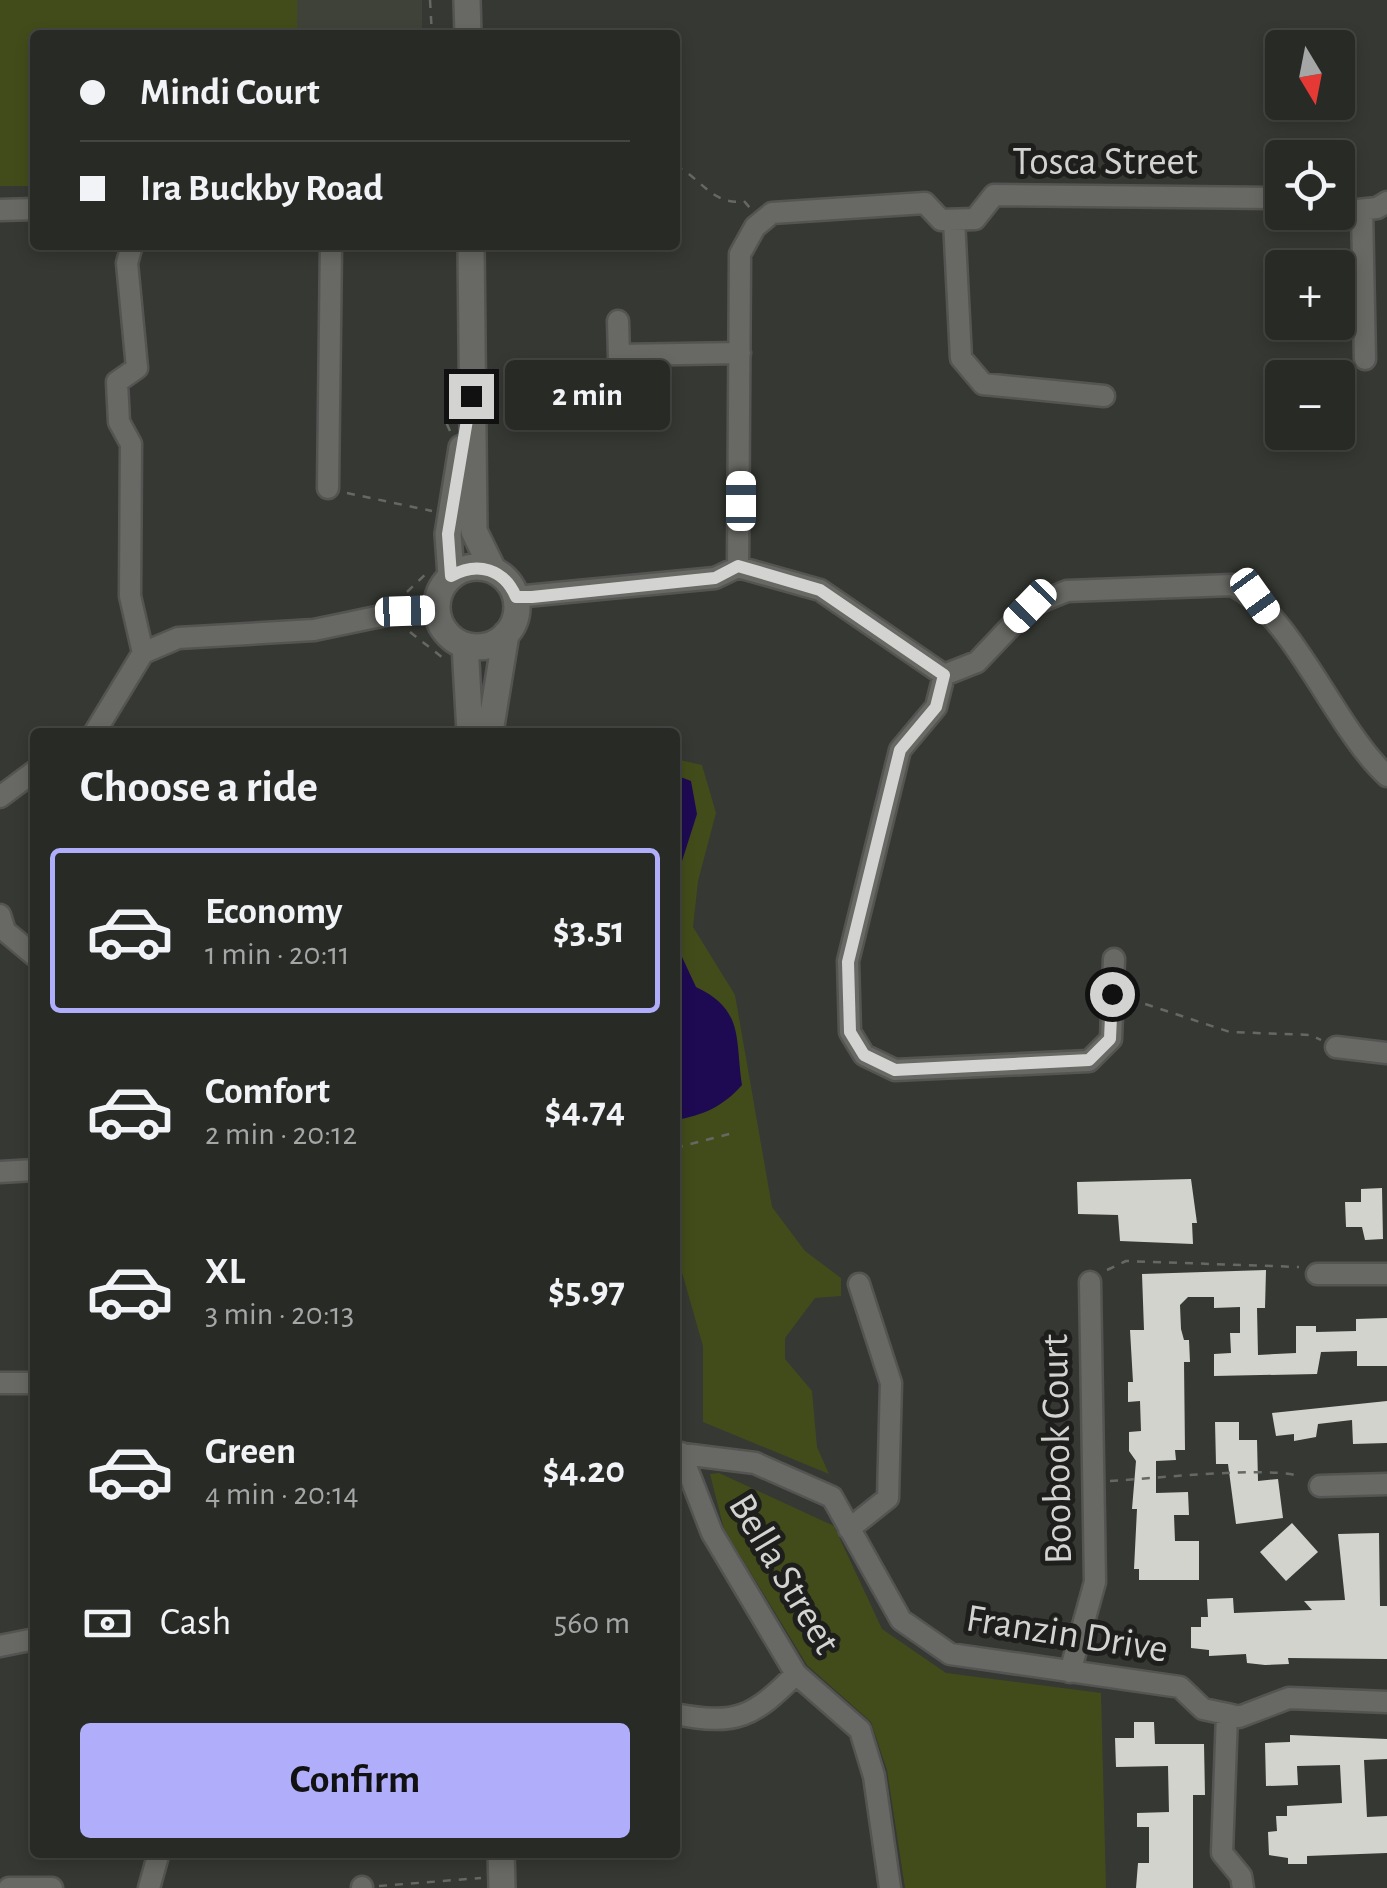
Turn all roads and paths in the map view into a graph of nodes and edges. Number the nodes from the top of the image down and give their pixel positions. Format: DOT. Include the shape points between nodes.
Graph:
graph roads {
  1 [pos="430,0"];
  2 [pos="467,0"];
  3 [pos="432,30"];
  4 [pos="468,30"];
  5 [pos="680,169"];
  6 [pos="1265,198"];
  7 [pos="1387,202"];
  8 [pos="750,208"];
  9 [pos="30,209"];
  10 [pos="0,210"];
  11 [pos="1355,210"];
  12 [pos="1362,210"];
  13 [pos="954,220"];
  14 [pos="131,250"];
  15 [pos="331,250"];
  16 [pos="471,250"];
  17 [pos="618,321"];
  18 [pos="740,353"];
  19 [pos="620,355"];
  20 [pos="1365,359"];
  21 [pos="618,387"];
  22 [pos="471,396"];
  23 [pos="1104,396"];
  24 [pos="328,488"];
  25 [pos="443,515"];
  26 [pos="738,566"];
  27 [pos="492,570"];
  28 [pos="451,576"];
  29 [pos="516,597"];
  30 [pos="437,610"];
  31 [pos="506,634"];
  32 [pos="465,645"];
  33 [pos="143,653"];
  34 [pos="944,675"];
  35 [pos="97,728"];
  36 [pos="471,728"];
  37 [pos="491,728"];
  38 [pos="30,775"];
  39 [pos="1387,776"];
  40 [pos="0,798"];
  41 [pos="0,914"];
  42 [pos="30,952"];
  43 [pos="1114,959"];
  44 [pos="1112,994"];
  45 [pos="1336,1047"];
  46 [pos="1387,1053"];
  47 [pos="734,1134"];
  48 [pos="680,1147"];
  49 [pos="30,1170"];
  50 [pos="0,1172"];
  51 [pos="1317,1274"];
  52 [pos="1387,1274"];
  53 [pos="1090,1282"];
  54 [pos="859,1284"];
  55 [pos="30,1383"];
  56 [pos="0,1384"];
  57 [pos="680,1453"];
  58 [pos="680,1458"];
  59 [pos="1094,1482"];
  60 [pos="1387,1484"];
  61 [pos="1320,1486"];
  62 [pos="850,1528"];
  63 [pos="30,1640"];
  64 [pos="0,1646"];
  65 [pos="1070,1672"];
  66 [pos="796,1674"];
  67 [pos="1387,1702"];
  68 [pos="1226,1714"];
  69 [pos="680,1715"];
  70 [pos="157,1858"];
  71 [pos="502,1873"];
  72 [pos="9,1888"];
  73 [pos="52,1888"];
  74 [pos="149,1888"];
  75 [pos="362,1888"];
  76 [pos="890,1888"];
  77 [pos="1243,1888"];
  1 -- 3 [label="path"];
  2 -- 4 [label="street"];
  5 -- 8 [label="path" via="730,204 744,201"];
  6 -- 13 [label="street, Tosca Street" via="994,194 975,219"];
  7 -- 12 [label="street"];
  9 -- 10 [label="street"];
  11 -- 12 [label="street"];
  12 -- 20 [label="street"];
  13 -- 18 [label="street" via="941,220 926,203 772,213 740,254"];
  13 -- 23 [label="street" via="962,358 983,384"];
  14 -- 33 [label="street" via="138,368 116,382 119,422 132,444 130,596"];
  15 -- 24 [label="street"];
  16 -- 22 [label="street"];
  17 -- 19 [label="street"];
  18 -- 19 [label="street"];
  18 -- 26 [label="street"];
  19 -- 21 [label="street"];
  22 -- 27 [label="street" via="474,531"];
  22 -- 28 [label="street" via="448,534"];
  24 -- 25 [label="path"];
  26 -- 29 [label="street" via="715,578"];
  26 -- 34 [label="street" via="820,590"];
  27 -- 28 [label="street" via="471,568"];
  27 -- 29 [label="street"];
  28 -- 30 [label="street"];
  29 -- 31 [label="street"];
  30 -- 32 [label="street" via="446,632"];
  30 -- 33 [label="street" via="314,630 178,638"];
  31 -- 32 [label="street" via="487,646"];
  31 -- 37 [label="street"];
  32 -- 36 [label="street"];
  33 -- 35 [label="street"];
  34 -- 39 [label="street" via="977,662 1030,606 1067,591 1232,586 1255,596 1350,738"];
  34 -- 44 [label="street" via="936,707 900,750 848,962 850,1032 864,1055 895,1070 1089,1060 1110,1039"];
  38 -- 40 [label="street"];
  41 -- 42 [label="street" via="6,932"];
  43 -- 44 [label="street"];
  44 -- 45 [label="path" via="1230,1032 1311,1035"];
  45 -- 46 [label="street"];
  47 -- 48 [label="path"];
  49 -- 50 [label="street"];
  51 -- 52 [label="street"];
  51 -- 53 [label="path" via="1296,1266 1126,1261"];
  53 -- 59 [label="street, Boobook Court"];
  54 -- 62 [label="street" via="891,1383 888,1498"];
  55 -- 56 [label="street"];
  57 -- 62 [label="street, Franzin Drive" via="755,1463 832,1497"];
  58 -- 66 [label="street, Bella Street" via="712,1532"];
  59 -- 61 [label="path" via="1289,1471"];
  59 -- 65 [label="street, Boobook Court" via="1095,1582"];
  60 -- 61 [label="street"];
  62 -- 65 [label="street, Franzin Drive" via="901,1620 950,1654"];
  63 -- 64 [label="street"];
  65 -- 68 [label="street, Franzin Drive" via="1180,1687 1204,1709"];
  66 -- 69 [label="street" via="760,1710 710,1721"];
  66 -- 76 [label="street, Bella Street" via="860,1730 874,1776"];
  67 -- 68 [label="street" via="1288,1698 1240,1717"];
  68 -- 77 [label="street" via="1222,1853 1242,1876"];
  70 -- 74 [label="street"];
  71 -- 75 [label="path"];
  72 -- 73 [label="street"];
}
